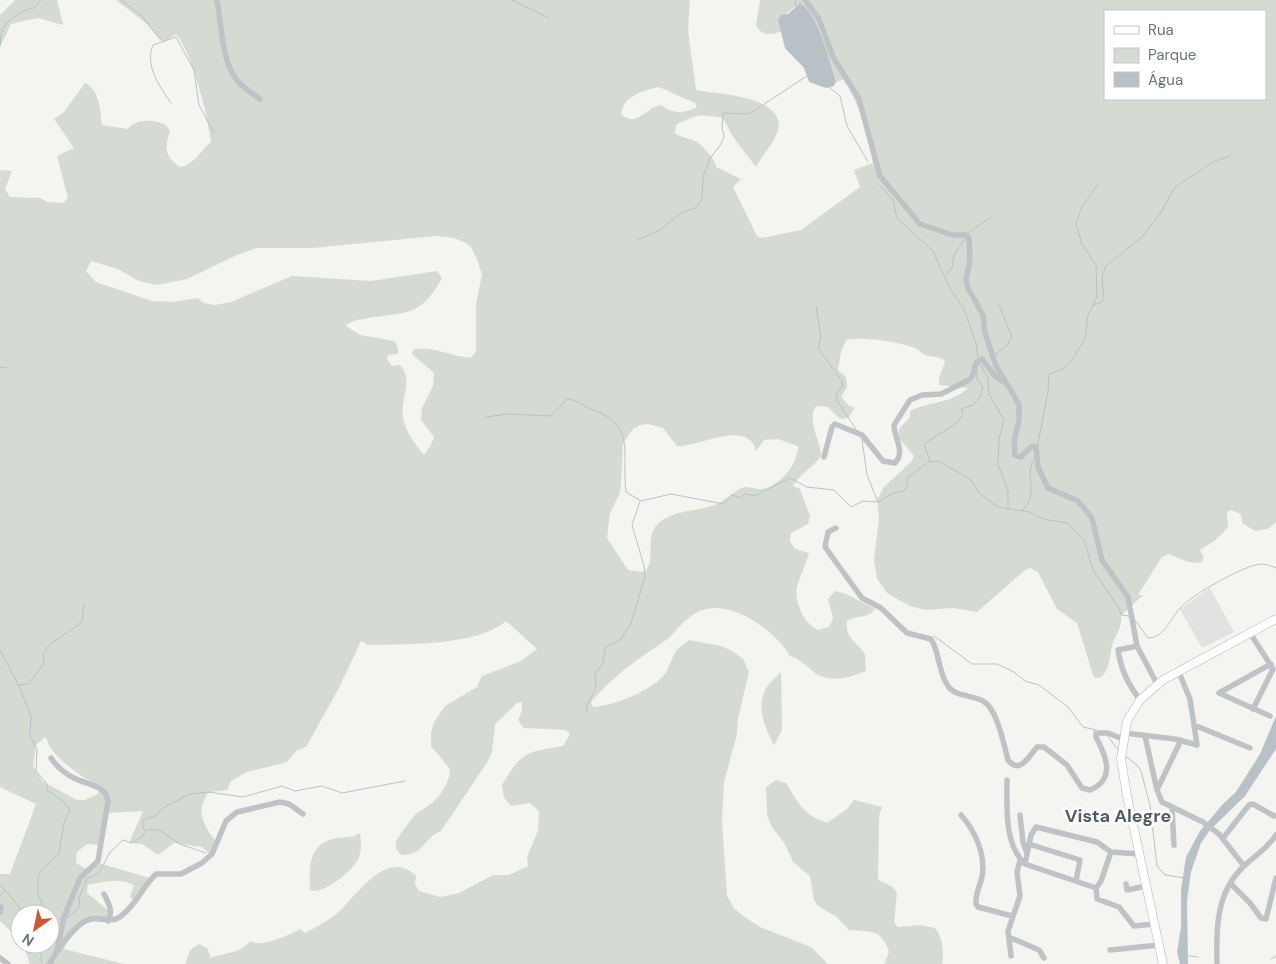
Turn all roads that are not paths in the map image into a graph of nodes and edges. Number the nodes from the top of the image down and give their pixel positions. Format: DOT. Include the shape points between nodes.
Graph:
graph roads {
  1 [pos="217,0"];
  2 [pos="805,0"];
  3 [pos="260,100"];
  4 [pos="1004,382"];
  5 [pos="824,457"];
  6 [pos="836,528"];
  7 [pos="1276,619"];
  8 [pos="1250,633"];
  9 [pos="1137,646"];
  10 [pos="1271,664"];
  11 [pos="1178,670"];
  12 [pos="1157,684"];
  13 [pos="1140,700"];
  14 [pos="1253,709"];
  15 [pos="1270,716"];
  16 [pos="1194,725"];
  17 [pos="1123,736"];
  18 [pos="1145,736"];
  19 [pos="1181,740"];
  20 [pos="1250,748"];
  21 [pos="51,758"];
  22 [pos="1007,780"];
  23 [pos="1157,790"];
  24 [pos="1172,808"];
  25 [pos="303,814"];
  26 [pos="1020,814"];
  27 [pos="960,815"];
  28 [pos="1274,816"];
  29 [pos="1276,835"];
  30 [pos="1221,836"];
  31 [pos="1029,844"];
  32 [pos="1174,846"];
  33 [pos="1111,852"];
  34 [pos="1027,853"];
  35 [pos="1139,854"];
  36 [pos="1023,862"];
  37 [pos="1244,866"];
  38 [pos="1276,878"];
  39 [pos="1076,881"];
  40 [pos="1230,883"];
  41 [pos="1126,884"];
  42 [pos="1146,886"];
  43 [pos="1096,888"];
  44 [pos="104,894"];
  45 [pos="1012,916"];
  46 [pos="108,921"];
  47 [pos="1154,924"];
  48 [pos="60,937"];
  49 [pos="1009,937"];
  50 [pos="60,948"];
  51 [pos="1159,948"];
  52 [pos="1110,950"];
  53 [pos="1011,956"];
  54 [pos="1,957"];
  55 [pos="1044,958"];
  56 [pos="1217,962"];
  57 [pos="8,964"];
  58 [pos="1163,964"];
  1 -- 3 [label="street" via="232,74"];
  2 -- 4 [label="street" via="819,19 833,57 859,98 880,176 920,224 969,238 970,261 966,282 983,315 985,333"];
  4 -- 5 [label="street" via="995,376 982,358 976,363 969,380 941,394 922,395 910,400 894,422 900,449 895,464 883,461 862,435 835,424"];
  4 -- 9 [label="street" via="1018,404 1015,455 1019,457 1036,446 1038,467 1048,488 1071,497 1092,518 1102,560 1128,598"];
  6 -- 17 [label="street" via="828,532 825,547 862,598 880,608 907,633 931,639 948,688 988,705 1011,764 1022,764 1037,748 1044,747 1067,765 1082,788 1090,790 1100,784 1107,768 1106,755 1096,733"];
  7 -- 8 [label="main road"];
  8 -- 10 [label="street"];
  8 -- 11 [label="main road"];
  9 -- 12 [label="street"];
  9 -- 13 [label="street" via="1118,650 1128,685"];
  10 -- 14 [label="street" via="1273,668"];
  10 -- 14 [label="street" via="1219,693"];
  11 -- 12 [label="main road"];
  11 -- 16 [label="street" via="1190,699"];
  12 -- 13 [label="main road"];
  13 -- 17 [label="main road" via="1127,721"];
  14 -- 15 [label="street"];
  16 -- 19 [label="street" via="1197,745"];
  16 -- 20 [label="street"];
  17 -- 18 [label="street"];
  17 -- 35 [label="main road" via="1121,759"];
  18 -- 19 [label="street"];
  18 -- 23 [label="street"];
  19 -- 23 [label="street"];
  21 -- 48 [label="street" via="72,777 100,788 108,801 98,861 80,878 64,917"];
  22 -- 36 [label="street" via="1008,823 1015,851"];
  23 -- 24 [label="street" via="1162,802"];
  24 -- 30 [label="street" via="1203,822"];
  24 -- 32 [label="street"];
  25 -- 46 [label="street" via="280,802 233,815 205,861 180,874 156,874 127,912"];
  26 -- 34 [label="street"];
  27 -- 45 [label="street" via="976,835 979,848 982,874 976,904"];
  28 -- 30 [label="street" via="1253,804 1249,805"];
  29 -- 37 [label="street"];
  30 -- 37 [label="street"];
  31 -- 33 [label="street" via="1036,827 1097,842"];
  31 -- 34 [label="street"];
  31 -- 39 [label="street" via="1080,860"];
  33 -- 35 [label="street"];
  33 -- 43 [label="street"];
  34 -- 36 [label="street"];
  35 -- 42 [label="main road"];
  36 -- 39 [label="street"];
  36 -- 45 [label="street" via="1017,872 1020,896"];
  37 -- 40 [label="street"];
  38 -- 40 [label="street" via="1266,919 1261,918"];
  39 -- 43 [label="street"];
  40 -- 56 [label="street" via="1220,910"];
  41 -- 42 [label="street" via="1127,890"];
  42 -- 47 [label="main road"];
  43 -- 47 [label="street" via="1097,899 1119,907 1132,925"];
  44 -- 46 [label="street" via="111,908"];
  45 -- 49 [label="street"];
  46 -- 50 [label="street" via="87,920"];
  47 -- 51 [label="main road"];
  49 -- 53 [label="street"];
  49 -- 55 [label="street" via="1039,950"];
  51 -- 52 [label="street"];
  51 -- 58 [label="main road"];
  54 -- 57 [label="street"];
}
